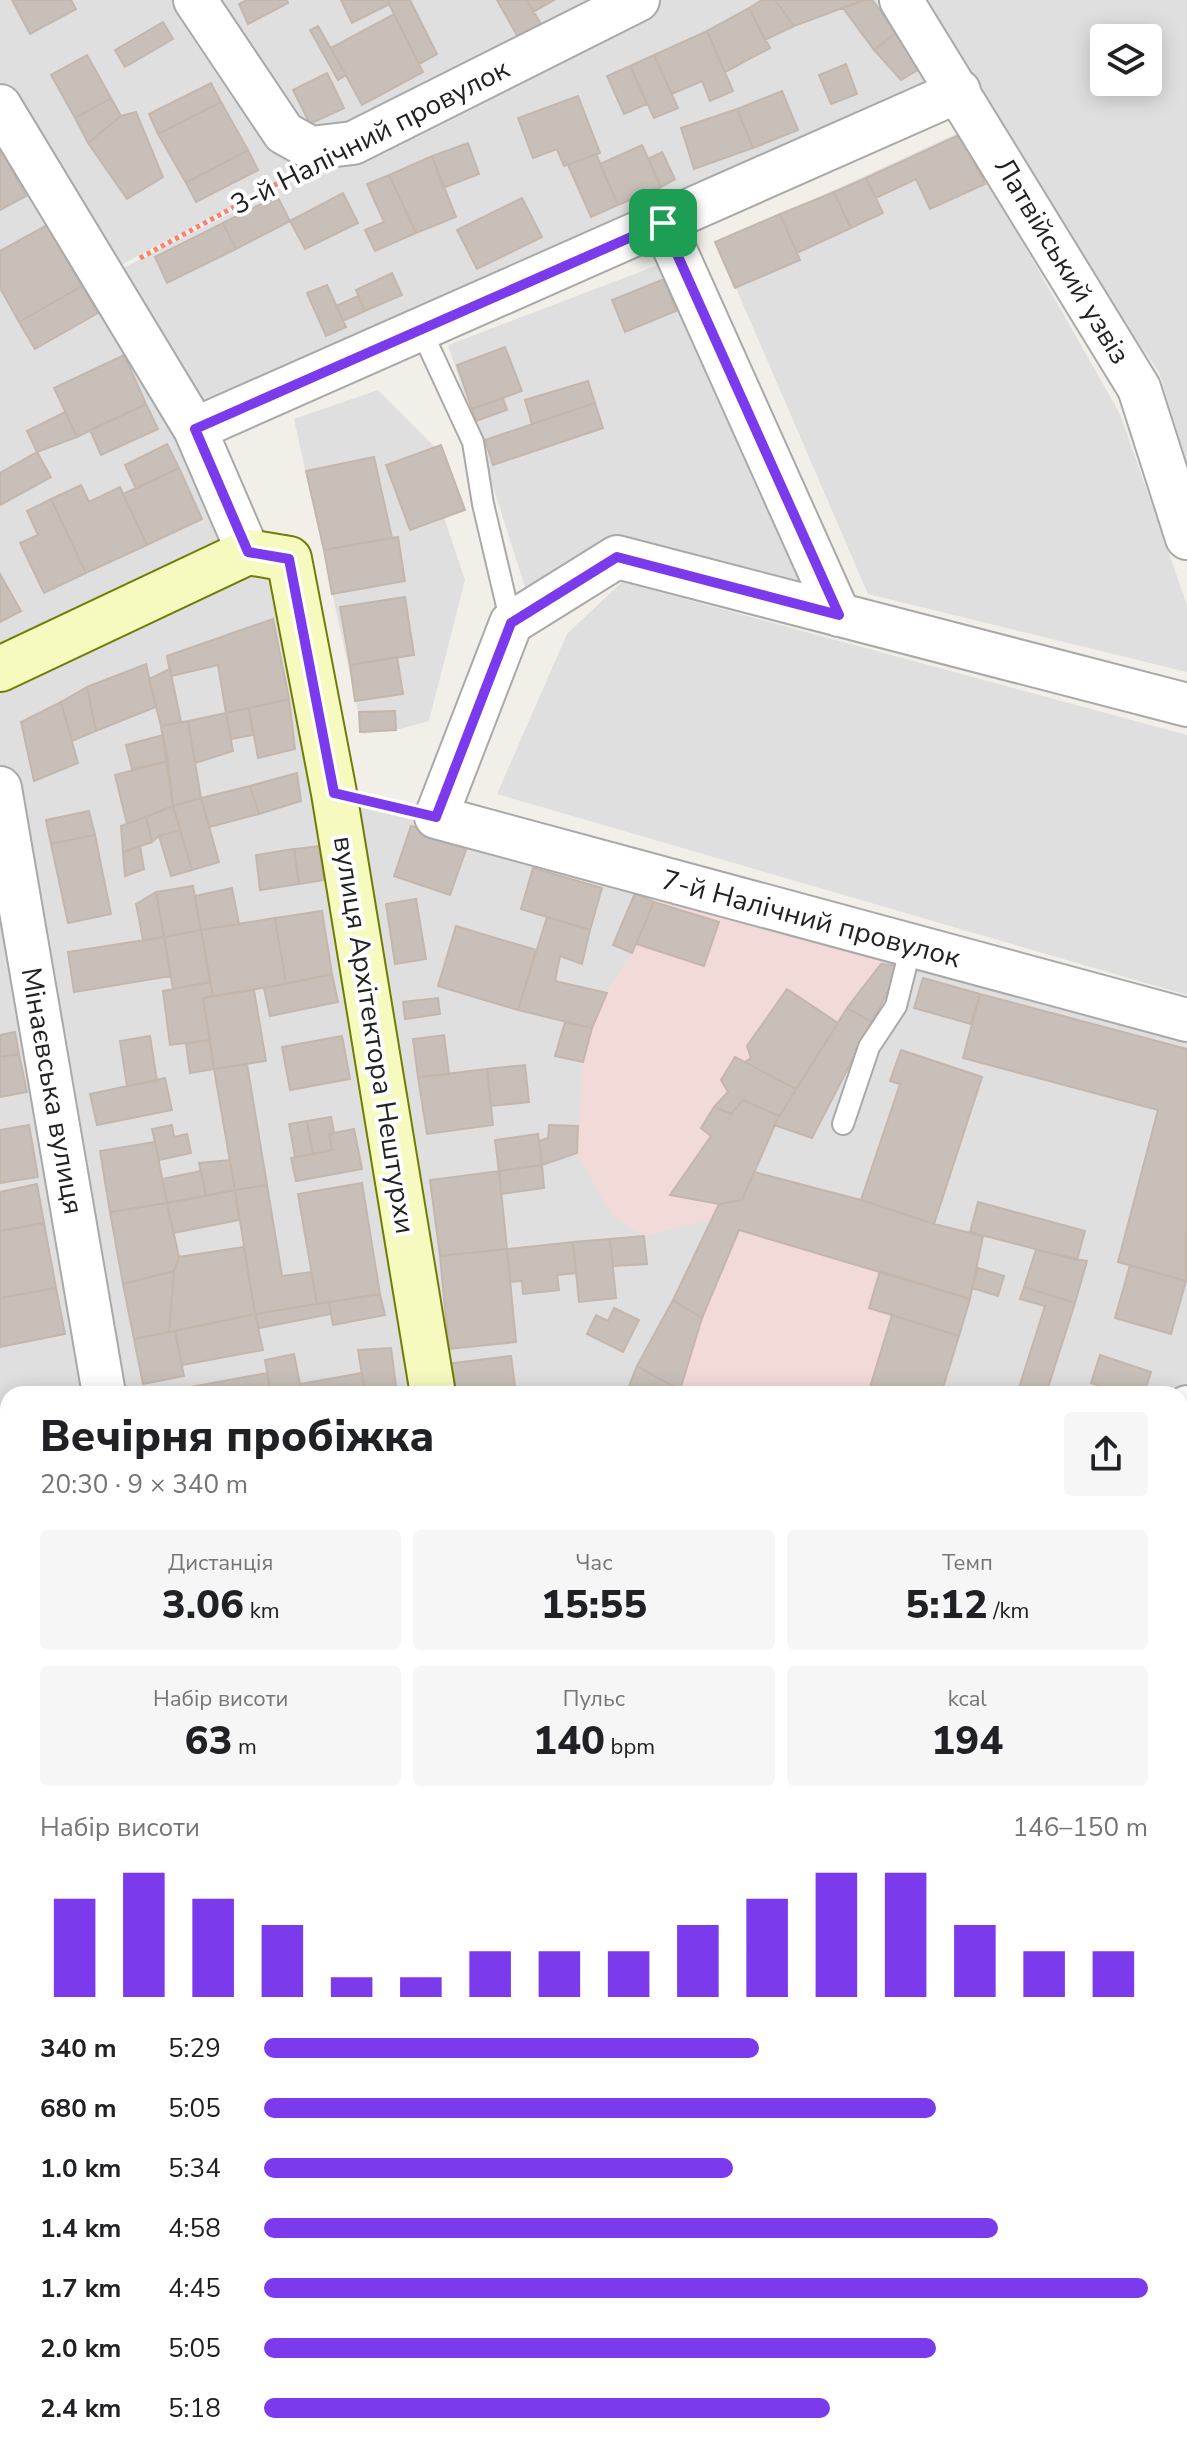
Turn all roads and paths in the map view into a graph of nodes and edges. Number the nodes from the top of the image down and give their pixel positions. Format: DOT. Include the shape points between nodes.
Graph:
graph roads {
  1 [pos="195,0"];
  2 [pos="638,0"];
  3 [pos="901,0"];
  4 [pos="959,91"];
  5 [pos="0,106"];
  6 [pos="297,173"];
  7 [pos="663,223"];
  8 [pos="104,277"];
  9 [pos="421,330"];
  10 [pos="195,429"];
  11 [pos="1187,538"];
  12 [pos="248,552"];
  13 [pos="839,615"];
  14 [pos="511,623"];
  15 [pos="0,669"];
  16 [pos="1187,705"];
  17 [pos="0,788"];
  18 [pos="334,793"];
  19 [pos="436,817"];
  20 [pos="911,946"];
  21 [pos="1187,1020"];
  22 [pos="843,1124"];
  23 [pos="103,1386"];
  24 [pos="432,1386"];
  1 -- 2 [label="street, 3-й Налічний провулок" via="284,133 311,148 353,143"];
  3 -- 4 [label="street, Латвійський узвіз"];
  4 -- 7 [label="street"];
  4 -- 11 [label="street, Латвійський узвіз" via="1139,388"];
  5 -- 8 [label="street"];
  6 -- 8 [label="path, 3-й Налічний провулок"];
  7 -- 9 [label="street"];
  7 -- 13 [label="street"];
  8 -- 10 [label="street"];
  9 -- 10 [label="street"];
  9 -- 14 [label="lane" via="473,442"];
  10 -- 12 [label="street"];
  12 -- 15 [label="main road"];
  12 -- 18 [label="main road, вулиця Архітектора Нештурхи" via="289,559"];
  13 -- 14 [label="street" via="617,557"];
  13 -- 16 [label="street"];
  14 -- 19 [label="street"];
  17 -- 23 [label="street, Мінаєвська вулиця"];
  18 -- 19 [label="path"];
  18 -- 24 [label="main road, вулиця Архітектора Нештурхи"];
  19 -- 20 [label="street, 7-й Налічний провулок"];
  20 -- 21 [label="street, 7-й Налічний провулок"];
  20 -- 22 [label="lane" via="896,1006 869,1047"];
}
